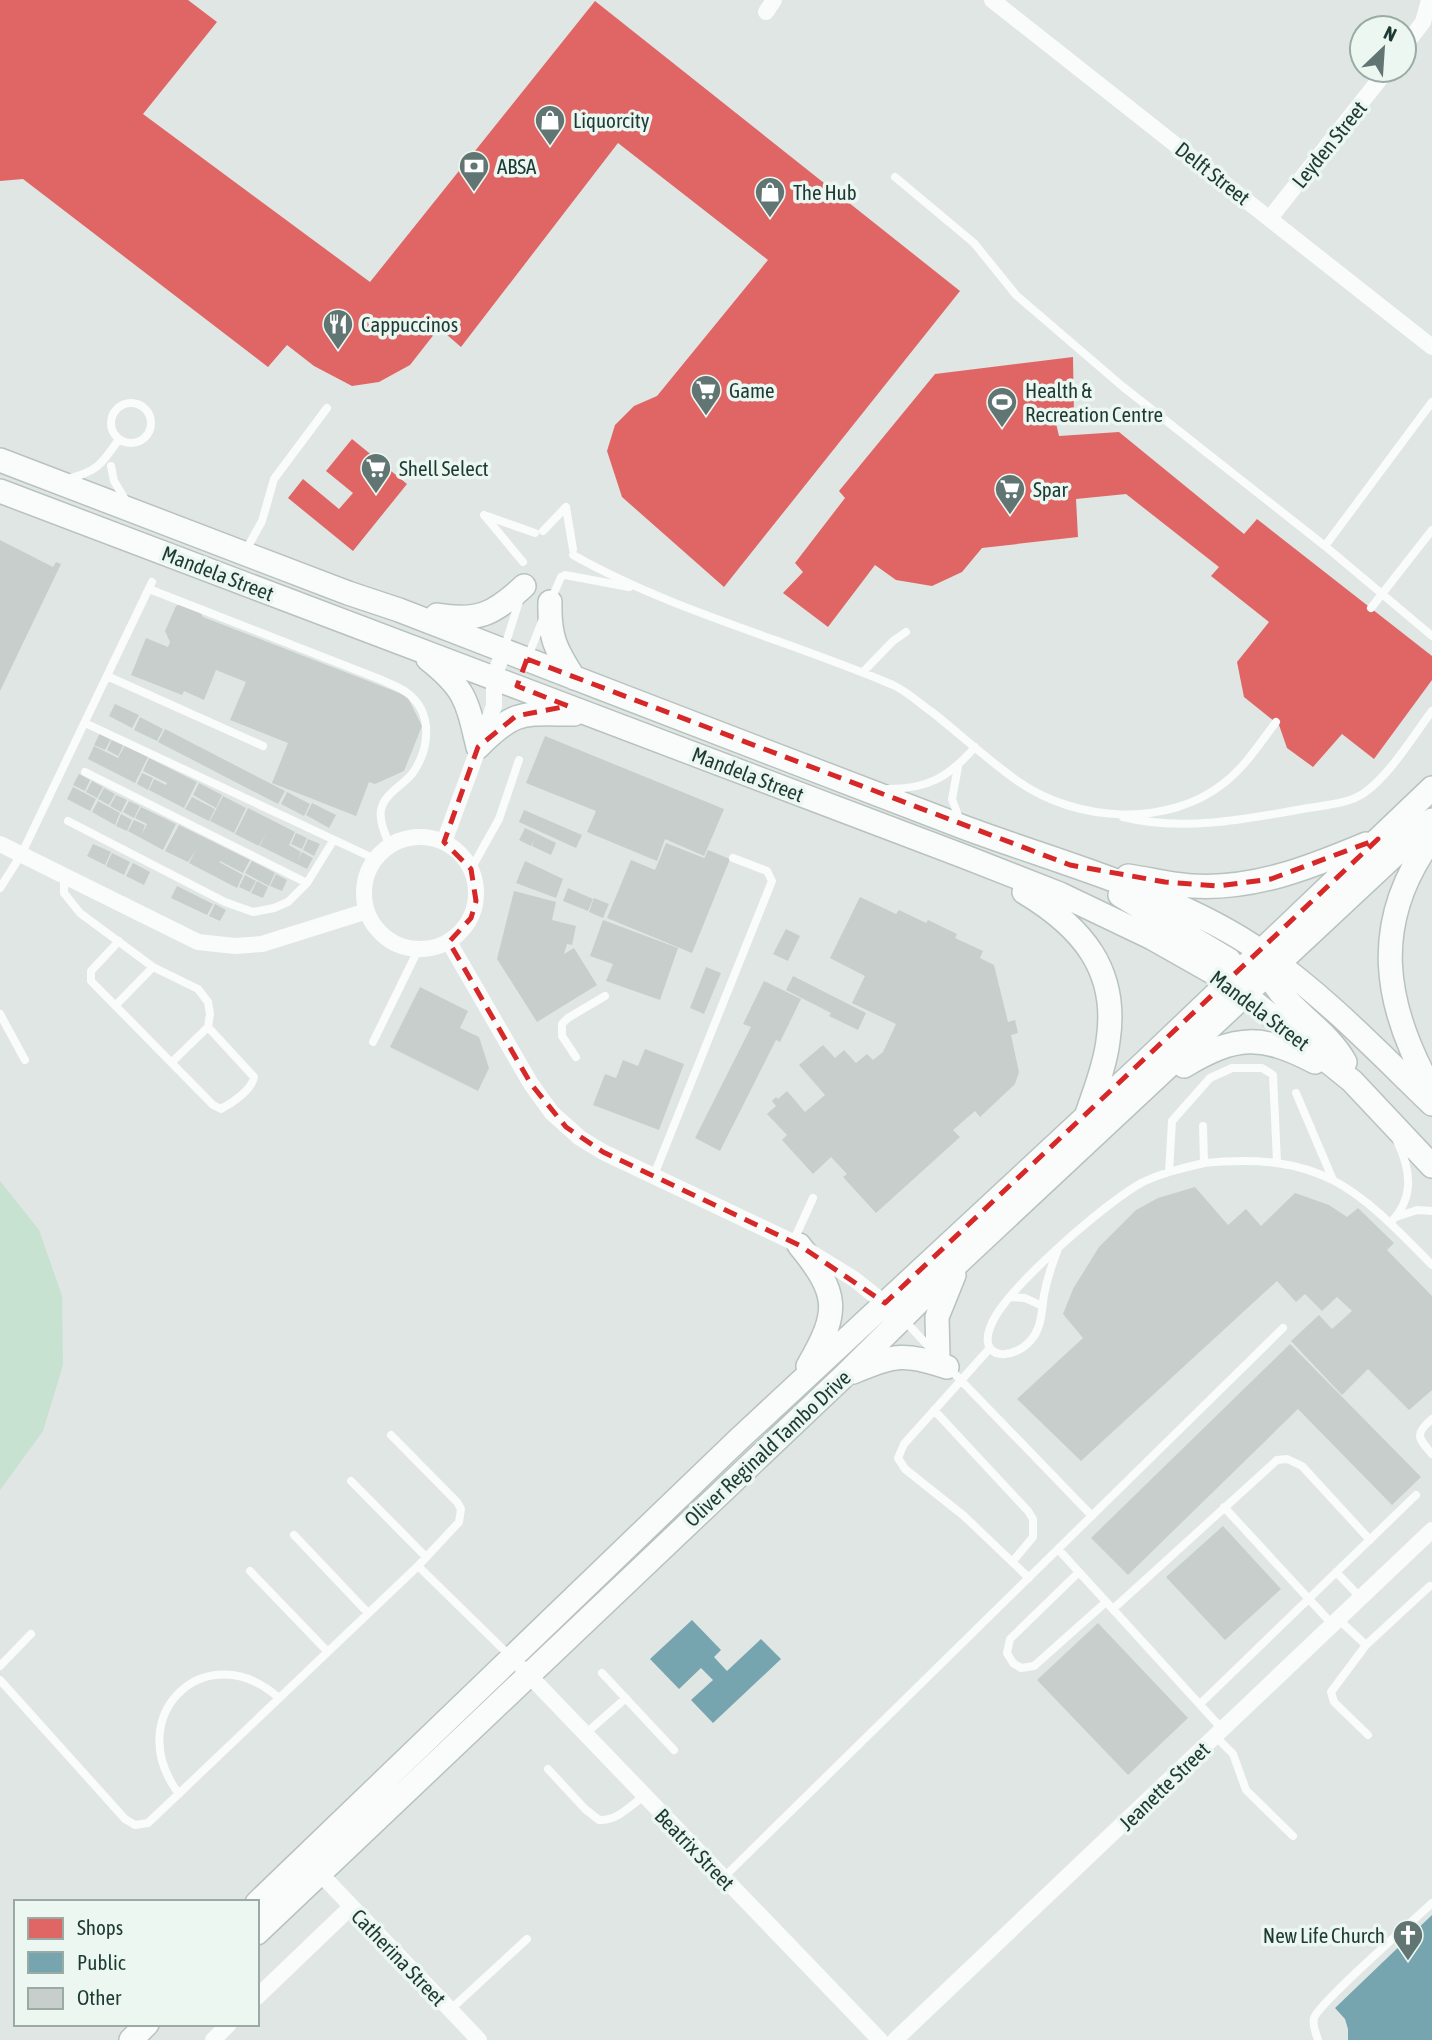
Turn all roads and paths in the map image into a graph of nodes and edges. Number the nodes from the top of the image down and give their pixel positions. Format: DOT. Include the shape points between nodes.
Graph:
graph roads {
  1 [pos="992,0"];
  2 [pos="1429,0"];
  3 [pos="1418,29"];
  4 [pos="1376,84"];
  5 [pos="895,177"];
  6 [pos="1270,218"];
  7 [pos="1432,347"];
  8 [pos="1432,402"];
  9 [pos="327,408"];
  10 [pos="119,439"];
  11 [pos="0,460"];
  12 [pos="111,466"];
  13 [pos="57,481"];
  14 [pos="0,492"];
  15 [pos="134,510"];
  16 [pos="1432,530"];
  17 [pos="1325,546"];
  18 [pos="245,553"];
  19 [pos="523,562"];
  20 [pos="525,582"];
  21 [pos="639,589"];
  22 [pos="1382,593"];
  23 [pos="550,602"];
  24 [pos="1371,608"];
  25 [pos="399,610"];
  26 [pos="906,632"];
  27 [pos="1432,636"];
  28 [pos="414,647"];
  29 [pos="504,650"];
  30 [pos="527,659"];
  31 [pos="863,672"];
  32 [pos="107,677"];
  33 [pos="494,677"];
  34 [pos="574,678"];
  35 [pos="517,686"];
  36 [pos="494,706"];
  37 [pos="1432,711"];
  38 [pos="588,714"];
  39 [pos="1276,722"];
  40 [pos="85,723"];
  41 [pos="263,746"];
  42 [pos="478,747"];
  43 [pos="975,747"];
  44 [pos="519,760"];
  45 [pos="958,767"];
  46 [pos="85,772"];
  47 [pos="1432,788"];
  48 [pos="865,789"];
  49 [pos="1110,814"];
  50 [pos="1432,820"];
  51 [pos="68,821"];
  52 [pos="966,828"];
  53 [pos="1432,838"];
  54 [pos="1378,839"];
  55 [pos="333,841"];
  56 [pos="444,842"];
  57 [pos="0,844"];
  58 [pos="390,846"];
  59 [pos="21,855"];
  60 [pos="963,856"];
  61 [pos="733,858"];
  62 [pos="375,859"];
  63 [pos="1070,865"];
  64 [pos="471,869"];
  65 [pos="64,877"];
  66 [pos="307,883"];
  67 [pos="0,888"];
  68 [pos="367,911"];
  69 [pos="120,941"];
  70 [pos="449,942"];
  71 [pos="419,948"];
  72 [pos="1270,963"];
  73 [pos="153,967"];
  74 [pos="1238,983"];
  75 [pos="605,996"];
  76 [pos="116,1006"];
  77 [pos="0,1014"];
  78 [pos="208,1027"];
  79 [pos="373,1042"];
  80 [pos="576,1057"];
  81 [pos="25,1060"];
  82 [pos="172,1062"];
  83 [pos="1352,1081"];
  84 [pos="1151,1085"];
  85 [pos="1432,1091"];
  86 [pos="1296,1093"];
  87 [pos="1432,1104"];
  88 [pos="1385,1116"];
  89 [pos="1086,1117"];
  90 [pos="1203,1126"];
  91 [pos="1277,1162"];
  92 [pos="1204,1163"];
  93 [pos="1432,1166"];
  94 [pos="1169,1172"];
  95 [pos="654,1175"];
  96 [pos="1334,1180"];
  97 [pos="813,1198"];
  98 [pos="1432,1211"];
  99 [pos="1393,1220"];
  100 [pos="796,1243"];
  101 [pos="1058,1248"];
  102 [pos="961,1260"];
  103 [pos="1432,1265"];
  104 [pos="1010,1297"];
  105 [pos="885,1303"];
  106 [pos="1042,1306"];
  107 [pos="903,1319"];
  108 [pos="1283,1328"];
  109 [pos="990,1348"];
  110 [pos="949,1368"];
  111 [pos="845,1375"];
  112 [pos="795,1387"];
  113 [pos="934,1410"];
  114 [pos="1432,1419"];
  115 [pos="391,1436"];
  116 [pos="1432,1454"];
  117 [pos="351,1481"];
  118 [pos="1416,1496"];
  119 [pos="1224,1507"];
  120 [pos="1092,1516"];
  121 [pos="1432,1530"];
  122 [pos="294,1535"];
  123 [pos="1370,1540"];
  124 [pos="1058,1549"];
  125 [pos="426,1557"];
  126 [pos="1013,1561"];
  127 [pos="418,1566"];
  128 [pos="250,1571"];
  129 [pos="1079,1572"];
  130 [pos="1336,1572"];
  131 [pos="1029,1578"];
  132 [pos="1430,1586"];
  133 [pos="1360,1597"];
  134 [pos="1309,1599"];
  135 [pos="1106,1602"];
  136 [pos="1113,1609"];
  137 [pos="368,1613"];
  138 [pos="1335,1621"];
  139 [pos="31,1634"];
  140 [pos="1366,1645"];
  141 [pos="327,1651"];
  142 [pos="511,1657"];
  143 [pos="0,1666"];
  144 [pos="602,1673"];
  145 [pos="528,1674"];
  146 [pos="0,1680"];
  147 [pos="279,1698"];
  148 [pos="626,1698"];
  149 [pos="1200,1704"];
  150 [pos="1219,1733"];
  151 [pos="584,1735"];
  152 [pos="1368,1735"];
  153 [pos="674,1750"];
  154 [pos="548,1769"];
  155 [pos="179,1794"];
  156 [pos="644,1796"];
  157 [pos="1293,1836"];
  158 [pos="312,1866"];
  159 [pos="723,1878"];
  160 [pos="259,1902"];
  161 [pos="1432,1903"];
  162 [pos="351,1907"];
  163 [pos="259,1931"];
  164 [pos="527,1939"];
  165 [pos="259,1995"];
  166 [pos="450,2010"];
  167 [pos="145,2026"];
  168 [pos="227,2026"];
  169 [pos="131,2040"];
  170 [pos="213,2040"];
  171 [pos="479,2040"];
  172 [pos="880,2040"];
  173 [pos="895,2040"];
  174 [pos="1318,2040"];
  1 -- 6 [label="street, Delft Street"];
  2 -- 3 [label="street"];
  4 -- 6 [label="street, Leyden Street"];
  5 -- 17 [label="lane" via="974,243 1016,295 1083,353"];
  6 -- 7 [label="street, Delft Street"];
  8 -- 17 [label="lane"];
  9 -- 18 [label="lane" via="275,479 262,522"];
  10 -- 10 [label="lane" via="112,427 113,413 130,402 143,407 151,418 149,432 132,443"];
  10 -- 13 [label="lane" via="91,473"];
  11 -- 13 [label="main road, Mandela Street"];
  12 -- 15 [label="lane" via="121,495"];
  13 -- 15 [label="main road, Mandela Street"];
  14 -- 28 [label="main road, Mandela Street"];
  15 -- 18 [label="main road, Mandela Street"];
  16 -- 22 [label="lane"];
  17 -- 22 [label="lane"];
  18 -- 25 [label="main road, Mandela Street"];
  19 -- 21 [label="lane" via="484,515 539,532 566,507 573,552"];
  20 -- 25 [label="main road" via="505,604 476,618"];
  20 -- 29 [label="lane"];
  21 -- 23 [label="lane" via="563,576"];
  21 -- 31 [label="lane"];
  22 -- 24 [label="lane"];
  22 -- 27 [label="lane"];
  23 -- 30 [label="lane"];
  23 -- 34 [label="main road" via="552,639"];
  25 -- 29 [label="main road, Mandela Street"];
  26 -- 31 [label="lane"];
  28 -- 33 [label="main road, Mandela Street"];
  28 -- 42 [label="main road" via="460,688"];
  29 -- 30 [label="main road, Mandela Street"];
  29 -- 33 [label="street"];
  30 -- 34 [label="main road, Mandela Street"];
  30 -- 35 [label="street"];
  31 -- 43 [label="lane" via="902,689"];
  32 -- 40 [label="lane"];
  32 -- 41 [label="lane"];
  32 -- 58 [label="lane" via="151,585 399,688 414,699 428,732 410,776 381,809"];
  33 -- 35 [label="main road, Mandela Street"];
  33 -- 36 [label="street"];
  34 -- 48 [label="main road, Mandela Street"];
  35 -- 36 [label="street"];
  35 -- 38 [label="main road, Mandela Street"];
  36 -- 42 [label="street"];
  37 -- 49 [label="lane" via="1370,788 1354,799 1194,823 1155,823"];
  38 -- 42 [label="main road" via="516,716"];
  38 -- 60 [label="main road, Mandela Street"];
  39 -- 49 [label="lane" via="1236,772 1205,796 1166,809"];
  40 -- 55 [label="lane"];
  40 -- 59 [label="lane"];
  42 -- 56 [label="street"];
  43 -- 45 [label="lane"];
  43 -- 49 [label="lane" via="1020,783 1044,795"];
  44 -- 64 [label="lane" via="499,819"];
  45 -- 48 [label="lane" via="916,787"];
  45 -- 52 [label="lane" via="952,799 956,816"];
  46 -- 66 [label="lane"];
  47 -- 54 [label="main road"];
  48 -- 52 [label="main road, Mandela Street"];
  50 -- 72 [label="main road"];
  51 -- 66 [label="lane" via="253,912 288,902"];
  52 -- 63 [label="main road, Mandela Street"];
  53 -- 85 [label="main road" via="1402,891 1390,964 1402,1030"];
  54 -- 63 [label="main road" via="1271,879 1218,886 1192,886"];
  54 -- 72 [label="main road"];
  55 -- 62 [label="lane"];
  55 -- 66 [label="lane"];
  56 -- 58 [label="street" via="412,838"];
  56 -- 64 [label="street"];
  57 -- 59 [label="street"];
  58 -- 62 [label="street"];
  59 -- 65 [label="street"];
  59 -- 67 [label="lane"];
  60 -- 74 [label="main road, Mandela Street" via="1060,894"];
  60 -- 89 [label="main road" via="1065,919 1089,948 1105,979 1111,1006 1108,1042"];
  61 -- 95 [label="lane" via="767,871 772,881"];
  62 -- 68 [label="street" via="365,884"];
  63 -- 72 [label="main road, Mandela Street" via="1182,908"];
  63 -- 74 [label="main road" via="1229,960"];
  64 -- 70 [label="street" via="476,901 466,925"];
  65 -- 68 [label="street" via="182,936 214,945 262,944"];
  65 -- 69 [label="lane" via="63,889 70,902"];
  68 -- 71 [label="street" via="376,929 392,941"];
  69 -- 73 [label="lane"];
  69 -- 76 [label="lane" via="90,975"];
  70 -- 71 [label="street"];
  70 -- 95 [label="street" via="552,1113 580,1138"];
  71 -- 79 [label="lane"];
  72 -- 74 [label="main road, Oliver Reginald Tambo Drive"];
  72 -- 83 [label="main road" via="1282,995 1342,1058"];
  72 -- 87 [label="main road, Mandela Street" via="1368,1042"];
  73 -- 76 [label="lane"];
  73 -- 78 [label="lane" via="203,993 210,1009"];
  74 -- 83 [label="main road, Mandela Street"];
  74 -- 84 [label="main road, Oliver Reginald Tambo Drive"];
  74 -- 89 [label="main road, Oliver Reginald Tambo Drive"];
  75 -- 80 [label="lane" via="562,1024 562,1036"];
  76 -- 82 [label="lane"];
  77 -- 81 [label="lane"];
  78 -- 82 [label="lane"];
  78 -- 82 [label="lane" via="253,1074 245,1091 218,1108"];
  83 -- 84 [label="main road" via="1293,1051 1253,1041 1214,1049"];
  83 -- 88 [label="main road, Mandela Street"];
  84 -- 102 [label="main road, Oliver Reginald Tambo Drive"];
  86 -- 96 [label="lane"];
  88 -- 93 [label="main road, Mandela Street"];
  88 -- 99 [label="lane" via="1409,1170 1408,1189"];
  89 -- 105 [label="main road, Oliver Reginald Tambo Drive"];
  90 -- 92 [label="lane"];
  91 -- 92 [label="lane"];
  91 -- 94 [label="lane" via="1273,1075 1262,1068 1232,1068 1210,1078 1174,1118"];
  91 -- 96 [label="lane"];
  92 -- 94 [label="lane"];
  94 -- 101 [label="lane" via="1125,1193"];
  95 -- 100 [label="street"];
  96 -- 99 [label="lane"];
  97 -- 100 [label="lane"];
  98 -- 99 [label="lane" via="1417,1210"];
  99 -- 103 [label="lane"];
  100 -- 105 [label="street"];
  100 -- 112 [label="main road" via="824,1280 832,1310 827,1332"];
  101 -- 104 [label="lane"];
  101 -- 106 [label="lane"];
  102 -- 107 [label="main road, Oliver Reginald Tambo Drive"];
  102 -- 110 [label="main road" via="937,1317"];
  104 -- 106 [label="lane"];
  104 -- 109 [label="lane" via="991,1323"];
  105 -- 107 [label="street"];
  105 -- 112 [label="main road, Oliver Reginald Tambo Drive"];
  106 -- 109 [label="lane" via="1036,1334 1019,1351 1006,1354"];
  107 -- 110 [label="lane"];
  107 -- 111 [label="main road, Oliver Reginald Tambo Drive"];
  108 -- 120 [label="lane"];
  109 -- 110 [label="lane"];
  110 -- 111 [label="main road" via="899,1356"];
  110 -- 113 [label="lane"];
  110 -- 120 [label="lane"];
  111 -- 145 [label="main road, Oliver Reginald Tambo Drive"];
  112 -- 142 [label="main road, Oliver Reginald Tambo Drive"];
  113 -- 126 [label="lane" via="1033,1519 1033,1537"];
  113 -- 126 [label="lane" via="904,1444 900,1464"];
  114 -- 116 [label="lane" via="1419,1434"];
  115 -- 125 [label="lane" via="461,1510 459,1522"];
  117 -- 125 [label="lane"];
  118 -- 123 [label="lane"];
  119 -- 123 [label="lane" via="1265,1469 1287,1459 1302,1466"];
  119 -- 134 [label="lane"];
  119 -- 136 [label="lane"];
  120 -- 124 [label="lane"];
  121 -- 133 [label="street, Jeanette Street"];
  122 -- 137 [label="lane"];
  123 -- 130 [label="lane"];
  124 -- 129 [label="lane"];
  124 -- 131 [label="lane"];
  125 -- 127 [label="lane"];
  126 -- 131 [label="lane"];
  127 -- 137 [label="lane"];
  127 -- 142 [label="lane"];
  128 -- 141 [label="lane"];
  129 -- 135 [label="lane"];
  129 -- 135 [label="lane" via="1010,1639 1007,1653 1013,1663 1021,1668 1034,1666"];
  130 -- 133 [label="lane"];
  130 -- 134 [label="lane"];
  131 -- 159 [label="lane"];
  132 -- 140 [label="lane"];
  133 -- 138 [label="street, Jeanette Street"];
  134 -- 138 [label="lane"];
  134 -- 149 [label="lane"];
  135 -- 136 [label="lane"];
  136 -- 149 [label="lane"];
  137 -- 141 [label="lane"];
  138 -- 140 [label="lane"];
  138 -- 150 [label="street, Jeanette Street"];
  139 -- 143 [label="lane"];
  140 -- 152 [label="lane" via="1331,1692 1334,1702"];
  141 -- 147 [label="lane"];
  142 -- 145 [label="street, Beatrix Street"];
  142 -- 158 [label="main road, Oliver Reginald Tambo Drive"];
  144 -- 148 [label="lane"];
  145 -- 151 [label="street, Beatrix Street"];
  145 -- 158 [label="main road, Oliver Reginald Tambo Drive" via="401,1799"];
  146 -- 155 [label="lane" via="132,1824 148,1823"];
  147 -- 155 [label="lane"];
  147 -- 155 [label="lane" via="260,1684 232,1675 206,1678 183,1688 163,1713 160,1735 166,1773"];
  148 -- 151 [label="lane"];
  148 -- 153 [label="lane"];
  149 -- 150 [label="lane"];
  150 -- 157 [label="lane" via="1233,1754 1245,1790"];
  150 -- 173 [label="street, Jeanette Street"];
  151 -- 156 [label="street, Beatrix Street"];
  154 -- 156 [label="lane" via="599,1820 619,1815"];
  156 -- 159 [label="street, Beatrix Street"];
  158 -- 160 [label="main road, Oliver Reginald Tambo Drive"];
  158 -- 162 [label="street, Catherina Street"];
  158 -- 163 [label="main road, Oliver Reginald Tambo Drive"];
  159 -- 172 [label="street, Beatrix Street"];
  161 -- 174 [label="lane" via="1315,2016"];
  162 -- 165 [label="street"];
  162 -- 166 [label="street, Catherina Street"];
  164 -- 166 [label="lane"];
  166 -- 171 [label="street, Catherina Street"];
  167 -- 169 [label="main road"];
  168 -- 170 [label="street"];
}
